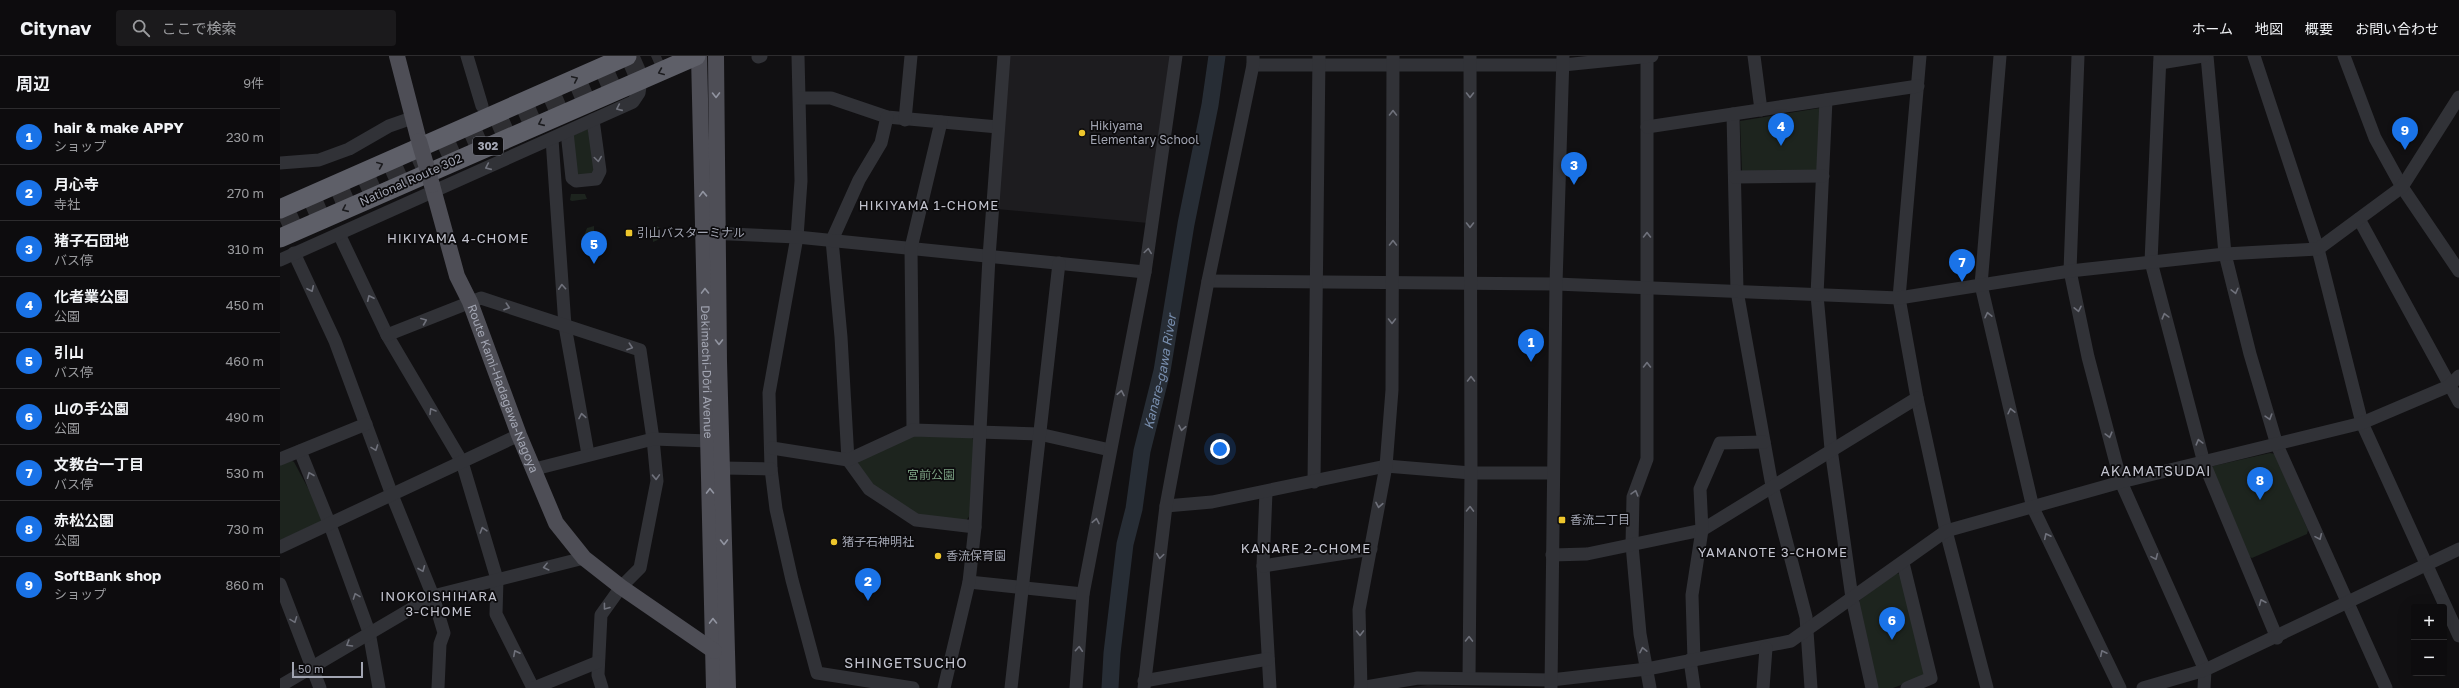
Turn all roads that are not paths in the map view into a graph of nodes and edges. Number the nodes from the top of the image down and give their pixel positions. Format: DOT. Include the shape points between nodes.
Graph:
graph roads {
  1 [pos="397,56"];
  2 [pos="467,56"];
  3 [pos="626,56"];
  4 [pos="698,56"];
  5 [pos="716,56"];
  6 [pos="798,56"];
  7 [pos="911,56"];
  8 [pos="1004,56"];
  9 [pos="1176,56"];
  10 [pos="1649,56"];
  11 [pos="1754,56"];
  12 [pos="1920,56"];
  13 [pos="2000,56"];
  14 [pos="2078,56"];
  15 [pos="2203,56"];
  16 [pos="2207,56"];
  17 [pos="2254,56"];
  18 [pos="2344,56"];
  19 [pos="2160,59"];
  20 [pos="1253,60"];
  21 [pos="1319,60"];
  22 [pos="1393,60"];
  23 [pos="1470,60"];
  24 [pos="1563,60"];
  25 [pos="641,80"];
  26 [pos="1918,86"];
  27 [pos="2459,96"];
  28 [pos="800,98"];
  29 [pos="1826,100"];
  30 [pos="482,106"];
  31 [pos="1761,110"];
  32 [pos="2455,113"];
  33 [pos="1733,114"];
  34 [pos="412,118"];
  35 [pos="887,118"];
  36 [pos="593,120"];
  37 [pos="905,120"];
  38 [pos="941,122"];
  39 [pos="998,127"];
  40 [pos="1647,127"];
  41 [pos="567,132"];
  42 [pos="552,139"];
  43 [pos="280,163"];
  44 [pos="1823,176"];
  45 [pos="1735,177"];
  46 [pos="433,187"];
  47 [pos="2402,187"];
  48 [pos="280,209"];
  49 [pos="2359,219"];
  50 [pos="712,233"];
  51 [pos="339,234"];
  52 [pos="797,237"];
  53 [pos="280,238"];
  54 [pos="832,240"];
  55 [pos="911,248"];
  56 [pos="2318,249"];
  57 [pos="294,253"];
  58 [pos="2225,254"];
  59 [pos="989,257"];
  60 [pos="280,260"];
  61 [pos="2151,262"];
  62 [pos="1059,263"];
  63 [pos="2070,271"];
  64 [pos="2459,271"];
  65 [pos="1145,272"];
  66 [pos="1208,281"];
  67 [pos="1316,282"];
  68 [pos="1392,282"];
  69 [pos="1470,283"];
  70 [pos="1556,284"];
  71 [pos="1981,285"];
  72 [pos="1647,288"];
  73 [pos="1737,291"];
  74 [pos="1817,295"];
  75 [pos="1899,298"];
  76 [pos="470,302"];
  77 [pos="565,326"];
  78 [pos="387,335"];
  79 [pos="2459,376"];
  80 [pos="2449,386"];
  81 [pos="1917,398"];
  82 [pos="2459,402"];
  83 [pos="2362,423"];
  84 [pos="366,424"];
  85 [pos="913,430"];
  86 [pos="979,432"];
  87 [pos="1039,434"];
  88 [pos="519,435"];
  89 [pos="653,439"];
  90 [pos="709,441"];
  91 [pos="1764,442"];
  92 [pos="2277,445"];
  93 [pos="772,448"];
  94 [pos="1831,449"];
  95 [pos="1110,450"];
  96 [pos="300,451"];
  97 [pos="588,454"];
  98 [pos="280,459"];
  99 [pos="848,460"];
  100 [pos="462,462"];
  101 [pos="2204,463"];
  102 [pos="1386,466"];
  103 [pos="723,468"];
  104 [pos="535,469"];
  105 [pos="771,469"];
  106 [pos="1471,473"];
  107 [pos="1553,473"];
  108 [pos="1314,482"];
  109 [pos="2121,482"];
  110 [pos="1772,486"];
  111 [pos="1266,492"];
  112 [pos="392,495"];
  113 [pos="1166,506"];
  114 [pos="2034,508"];
  115 [pos="330,525"];
  116 [pos="975,527"];
  117 [pos="1702,530"];
  118 [pos="1946,531"];
  119 [pos="1632,545"];
  120 [pos="280,547"];
  121 [pos="1371,549"];
  122 [pos="2459,549"];
  123 [pos="1552,555"];
  124 [pos="584,558"];
  125 [pos="1903,563"];
  126 [pos="2426,563"];
  127 [pos="1263,566"];
  128 [pos="497,579"];
  129 [pos="969,582"];
  130 [pos="280,584"];
  131 [pos="621,588"];
  132 [pos="1022,588"];
  133 [pos="1083,594"];
  134 [pos="433,596"];
  135 [pos="1852,598"];
  136 [pos="2348,601"];
  137 [pos="1808,629"];
  138 [pos="369,632"];
  139 [pos="2459,636"];
  140 [pos="2277,638"];
  141 [pos="1766,648"];
  142 [pos="714,651"];
  143 [pos="1268,659"];
  144 [pos="1692,660"];
  145 [pos="598,662"];
  146 [pos="312,666"];
  147 [pos="1647,669"];
  148 [pos="2205,670"];
  149 [pos="1468,678"];
  150 [pos="842,683"];
  151 [pos="1551,684"];
  152 [pos="1144,685"];
  153 [pos="280,686"];
  154 [pos="320,688"];
  155 [pos="379,688"];
  156 [pos="438,688"];
  157 [pos="534,688"];
  158 [pos="602,688"];
  159 [pos="714,688"];
  160 [pos="728,688"];
  161 [pos="913,688"];
  162 [pos="944,688"];
  163 [pos="1011,688"];
  164 [pos="1076,688"];
  165 [pos="1270,688"];
  166 [pos="1360,688"];
  167 [pos="1650,688"];
  168 [pos="1694,688"];
  169 [pos="1763,688"];
  170 [pos="1811,688"];
  171 [pos="1872,688"];
  172 [pos="1906,688"];
  173 [pos="1987,688"];
  174 [pos="2120,688"];
  175 [pos="2143,688"];
  176 [pos="2204,688"];
  177 [pos="2386,688"];
  1 -- 34 [label="main road, Route Kami-Hadagawa-Nagoya"];
  2 -- 30 [label="street"];
  48 -- 3 [label="highway, 302, one-way"];
  4 -- 25 [label="highway, National Route 302 / 302, one-way"];
  50 -- 4 [label="main road, Dekimachi-Dōri Avenue, one-way"];
  5 -- 50 [label="main road, Dekimachi-Dōri Avenue, one-way"];
  6 -- 28 [label="street"];
  7 -- 37 [label="street"];
  8 -- 39 [label="street"];
  65 -- 9 [label="street, one-way"];
  10 -- 24 [label="street"];
  10 -- 40 [label="street"];
  11 -- 31 [label="street"];
  12 -- 26 [label="street"];
  13 -- 71 [label="street"];
  14 -- 63 [label="street"];
  15 -- 19 [label="street"];
  16 -- 58 [label="street"];
  17 -- 56 [label="street"];
  18 -- 47 [label="street" via="2375,138"];
  19 -- 61 [label="street"];
  20 -- 21 [label="street"];
  20 -- 66 [label="street"];
  21 -- 22 [label="street"];
  21 -- 67 [label="street"];
  22 -- 23 [label="street"];
  68 -- 22 [label="street, one-way"];
  23 -- 24 [label="street"];
  23 -- 69 [label="street, one-way"];
  24 -- 70 [label="street"];
  25 -- 36 [label="street, one-way" via="639,94 633,102"];
  25 -- 53 [label="highway, National Route 302 / 302, one-way"];
  26 -- 29 [label="street"];
  26 -- 75 [label="street"];
  27 -- 32 [label="street"];
  28 -- 35 [label="street" via="831,98"];
  28 -- 52 [label="street" via="801,181"];
  29 -- 31 [label="street"];
  29 -- 44 [label="street"];
  31 -- 33 [label="street"];
  32 -- 47 [label="street"];
  33 -- 40 [label="street"];
  33 -- 45 [label="street"];
  34 -- 43 [label="street" via="389,126 349,149 319,160"];
  34 -- 46 [label="main road, Route Kami-Hadagawa-Nagoya, bridge"];
  35 -- 37 [label="street"];
  35 -- 54 [label="street" via="881,143 859,180"];
  36 -- 41 [label="street"];
  36 -- 41 [label="street, one-way" via="600,171 596,179 576,181 572,178"];
  37 -- 38 [label="street"];
  38 -- 39 [label="street"];
  38 -- 55 [label="street"];
  39 -- 59 [label="street"];
  72 -- 40 [label="street, one-way"];
  41 -- 42 [label="street"];
  42 -- 46 [label="street, one-way"];
  77 -- 42 [label="street, one-way"];
  44 -- 45 [label="street"];
  44 -- 74 [label="street"];
  45 -- 73 [label="street"];
  46 -- 51 [label="street"];
  46 -- 76 [label="main road, Route Kami-Hadagawa-Nagoya" via="457,276"];
  47 -- 49 [label="street"];
  47 -- 64 [label="street"];
  49 -- 56 [label="street"];
  49 -- 80 [label="street"];
  50 -- 52 [label="street"];
  90 -- 50 [label="main road, Dekimachi-Dōri Avenue, one-way"];
  50 -- 103 [label="main road, Dekimachi-Dōri Avenue, one-way"];
  51 -- 57 [label="street"];
  78 -- 51 [label="street, one-way"];
  52 -- 54 [label="street"];
  52 -- 93 [label="street" via="769,393"];
  54 -- 55 [label="street"];
  54 -- 99 [label="street"];
  55 -- 59 [label="street"];
  55 -- 85 [label="street"];
  56 -- 58 [label="street"];
  56 -- 83 [label="street"];
  57 -- 60 [label="street"];
  57 -- 84 [label="street, one-way" via="335,341"];
  58 -- 61 [label="street"];
  58 -- 92 [label="street, one-way" via="2250,354"];
  59 -- 62 [label="street"];
  59 -- 86 [label="street"];
  61 -- 63 [label="street"];
  101 -- 61 [label="street, one-way"];
  62 -- 65 [label="street"];
  62 -- 87 [label="street"];
  63 -- 71 [label="street"];
  63 -- 109 [label="street, one-way" via="2088,357"];
  95 -- 65 [label="street, one-way"];
  66 -- 67 [label="street"];
  66 -- 113 [label="street, one-way" via="1190,389"];
  67 -- 68 [label="street"];
  67 -- 108 [label="street"];
  68 -- 69 [label="street"];
  68 -- 102 [label="street, one-way" via="1392,390"];
  69 -- 70 [label="street"];
  106 -- 69 [label="street, one-way"];
  70 -- 72 [label="street"];
  70 -- 107 [label="street"];
  71 -- 75 [label="street"];
  114 -- 71 [label="street, one-way"];
  72 -- 73 [label="street"];
  119 -- 72 [label="street, one-way" via="1634,497 1647,459"];
  73 -- 74 [label="street"];
  73 -- 91 [label="street"];
  74 -- 75 [label="street"];
  74 -- 94 [label="street"];
  75 -- 81 [label="street"];
  76 -- 77 [label="street, one-way" via="481,298"];
  78 -- 76 [label="street, one-way"];
  76 -- 88 [label="main road, Route Kami-Hadagawa-Nagoya"];
  77 -- 89 [label="street, one-way" via="640,350"];
  97 -- 77 [label="street, one-way"];
  100 -- 78 [label="street, one-way"];
  79 -- 80 [label="street"];
  80 -- 82 [label="street"];
  80 -- 83 [label="street"];
  81 -- 94 [label="street"];
  81 -- 118 [label="street"];
  83 -- 92 [label="street"];
  83 -- 126 [label="street"];
  84 -- 96 [label="street"];
  84 -- 112 [label="street, one-way"];
  85 -- 86 [label="street"];
  85 -- 99 [label="street"];
  86 -- 87 [label="street"];
  86 -- 116 [label="street"];
  87 -- 95 [label="street"];
  87 -- 132 [label="street"];
  88 -- 100 [label="street"];
  88 -- 104 [label="main road, Route Kami-Hadagawa-Nagoya"];
  89 -- 90 [label="street"];
  89 -- 97 [label="street"];
  89 -- 131 [label="street, one-way" via="657,481 640,568"];
  142 -- 90 [label="main road, Dekimachi-Dōri Avenue, one-way"];
  91 -- 110 [label="street"];
  91 -- 117 [label="street" via="1720,443 1700,489"];
  92 -- 101 [label="street"];
  92 -- 136 [label="street, one-way"];
  93 -- 99 [label="street"];
  93 -- 105 [label="street"];
  94 -- 110 [label="street"];
  94 -- 135 [label="street"];
  133 -- 95 [label="street, one-way"];
  96 -- 98 [label="street"];
  115 -- 96 [label="street, one-way"];
  97 -- 104 [label="street"];
  99 -- 116 [label="street" via="869,488 916,520"];
  100 -- 112 [label="street"];
  128 -- 100 [label="street, one-way"];
  101 -- 109 [label="street"];
  140 -- 101 [label="street, one-way"];
  102 -- 106 [label="street"];
  102 -- 108 [label="street"];
  102 -- 121 [label="street, one-way"];
  103 -- 105 [label="street"];
  103 -- 160 [label="main road, Dekimachi-Dōri Avenue, one-way"];
  104 -- 124 [label="main road, Route Kami-Hadagawa-Nagoya" via="556,523"];
  105 -- 150 [label="street" via="776,509 792,580 817,673"];
  106 -- 107 [label="street"];
  149 -- 106 [label="street, one-way"];
  107 -- 123 [label="street"];
  108 -- 111 [label="street"];
  109 -- 114 [label="street"];
  109 -- 148 [label="street, one-way"];
  110 -- 117 [label="street"];
  110 -- 137 [label="street"];
  111 -- 113 [label="street" via="1212,502"];
  111 -- 127 [label="street"];
  112 -- 115 [label="street"];
  112 -- 134 [label="street, one-way"];
  113 -- 152 [label="street, one-way"];
  114 -- 118 [label="street"];
  174 -- 114 [label="street, one-way"];
  115 -- 120 [label="street"];
  138 -- 115 [label="street, one-way"];
  116 -- 129 [label="street"];
  117 -- 119 [label="street"];
  117 -- 144 [label="street" via="1692,596"];
  118 -- 125 [label="street"];
  118 -- 173 [label="street"];
  119 -- 123 [label="street" via="1587,554"];
  147 -- 119 [label="street, one-way" via="1640,634"];
  121 -- 127 [label="street"];
  121 -- 166 [label="street, one-way" via="1359,610"];
  122 -- 126 [label="street"];
  123 -- 151 [label="street"];
  124 -- 128 [label="street, one-way"];
  124 -- 131 [label="main road, Route Kami-Hadagawa-Nagoya"];
  125 -- 135 [label="street"];
  125 -- 172 [label="street" via="1931,678"];
  126 -- 136 [label="street"];
  126 -- 139 [label="street"];
  127 -- 143 [label="street"];
  128 -- 134 [label="street"];
  157 -- 128 [label="street, one-way" via="496,614"];
  129 -- 132 [label="street"];
  129 -- 162 [label="street"];
  130 -- 146 [label="street, one-way"];
  131 -- 142 [label="main road, Route Kami-Hadagawa-Nagoya"];
  131 -- 145 [label="street, one-way" via="601,615"];
  132 -- 133 [label="street"];
  132 -- 163 [label="street"];
  164 -- 133 [label="street, one-way"];
  134 -- 138 [label="street"];
  134 -- 156 [label="street" via="444,633 440,644"];
  135 -- 137 [label="street"];
  135 -- 171 [label="street"];
  136 -- 140 [label="street"];
  136 -- 177 [label="street"];
  137 -- 141 [label="street" via="1791,641"];
  137 -- 170 [label="street"];
  138 -- 146 [label="street, one-way"];
  138 -- 155 [label="street"];
  140 -- 148 [label="street"];
  141 -- 144 [label="street"];
  141 -- 169 [label="street"];
  142 -- 159 [label="main road, Dekimachi-Dōri Avenue"];
  143 -- 152 [label="street"];
  143 -- 165 [label="street"];
  144 -- 147 [label="street"];
  144 -- 168 [label="street"];
  145 -- 157 [label="street"];
  145 -- 158 [label="street"];
  146 -- 153 [label="street"];
  146 -- 154 [label="street"];
  147 -- 151 [label="street"];
  147 -- 167 [label="street"];
  148 -- 175 [label="street"];
  148 -- 176 [label="street"];
  149 -- 151 [label="street"];
  149 -- 166 [label="street" via="1418,678"];
  150 -- 161 [label="street"];
}
